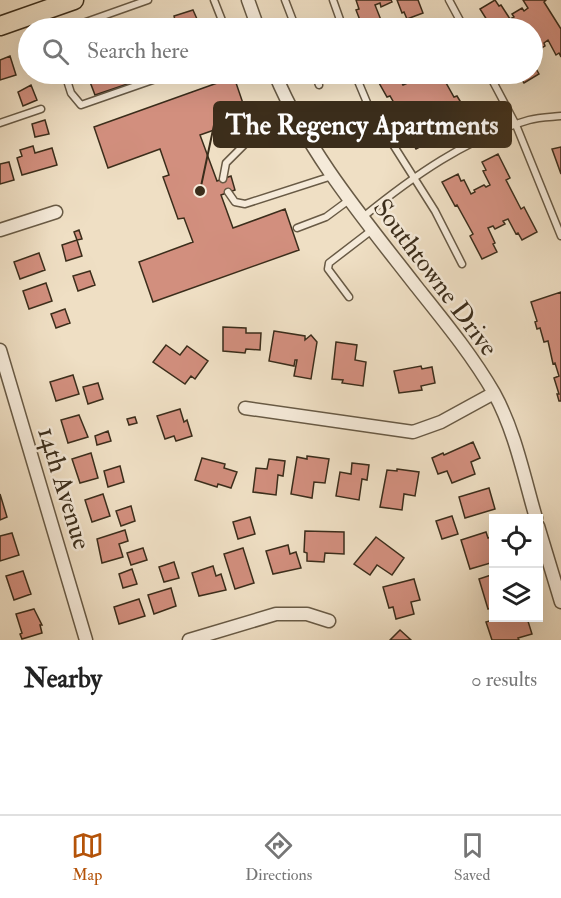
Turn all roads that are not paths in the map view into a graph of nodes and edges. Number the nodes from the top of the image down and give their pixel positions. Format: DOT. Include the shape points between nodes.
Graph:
graph roads {
  1 [pos="74,0"];
  2 [pos="148,0"];
  3 [pos="213,0"];
  4 [pos="248,0"];
  5 [pos="285,0"];
  6 [pos="333,0"];
  7 [pos="449,0"];
  8 [pos="45,10"];
  9 [pos="22,18"];
  10 [pos="47,18"];
  11 [pos="97,18"];
  12 [pos="221,18"];
  13 [pos="254,18"];
  14 [pos="292,18"];
  15 [pos="339,18"];
  16 [pos="459,18"];
  17 [pos="18,20"];
  18 [pos="0,26"];
  19 [pos="68,84"];
  20 [pos="141,84"];
  21 [pos="280,84"];
  22 [pos="360,84"];
  23 [pos="494,84"];
  24 [pos="41,109"];
  25 [pos="292,110"];
  26 [pos="561,116"];
  27 [pos="0,123"];
  28 [pos="516,125"];
  29 [pos="333,176"];
  30 [pos="414,177"];
  31 [pos="223,179"];
  32 [pos="228,192"];
  33 [pos="349,200"];
  34 [pos="56,212"];
  35 [pos="363,217"];
  36 [pos="297,228"];
  37 [pos="0,230"];
  38 [pos="373,230"];
  39 [pos="561,236"];
  40 [pos="462,264"];
  41 [pos="349,297"];
  42 [pos="0,350"];
  43 [pos="494,393"];
  44 [pos="245,408"];
  45 [pos="534,514"];
  46 [pos="543,542"];
  47 [pos="560,598"];
  48 [pos="329,621"];
  49 [pos="86,640"];
  50 [pos="189,640"];
  1 -- 8 [label="main road"];
  2 -- 11 [label="lane"];
  3 -- 12 [label="lane"];
  4 -- 13 [label="street"];
  5 -- 14 [label="lane"];
  6 -- 15 [label="lane"];
  7 -- 16 [label="lane"];
  8 -- 9 [label="main road"];
  8 -- 10 [label="lane"];
  17 -- 18 [label="main road"];
  19 -- 20 [label="lane" via="81,105"];
  21 -- 25 [label="street, Southtowne Drive"];
  22 -- 30 [label="lane" via="368,105"];
  23 -- 28 [label="lane"];
  24 -- 27 [label="lane"];
  25 -- 29 [label="street, Southtowne Drive"];
  25 -- 31 [label="lane" via="234,154 226,163"];
  26 -- 28 [label="lane"];
  28 -- 30 [label="lane" via="464,147"];
  28 -- 39 [label="lane"];
  29 -- 32 [label="lane" via="245,204 236,202"];
  29 -- 33 [label="street, Southtowne Drive"];
  30 -- 35 [label="lane"];
  30 -- 40 [label="lane"];
  33 -- 35 [label="street, Southtowne Drive"];
  33 -- 36 [label="lane" via="326,217"];
  34 -- 37 [label="street"];
  35 -- 38 [label="street, Southtowne Drive"];
  38 -- 41 [label="lane" via="329,262 328,269"];
  38 -- 43 [label="street, Southtowne Drive" via="460,342"];
  42 -- 49 [label="street, 14th Avenue"];
  43 -- 44 [label="street" via="441,422 413,432"];
  43 -- 45 [label="street, Southtowne Drive"];
  46 -- 47 [label="street"];
  48 -- 50 [label="street" via="307,614 276,614"];
}
